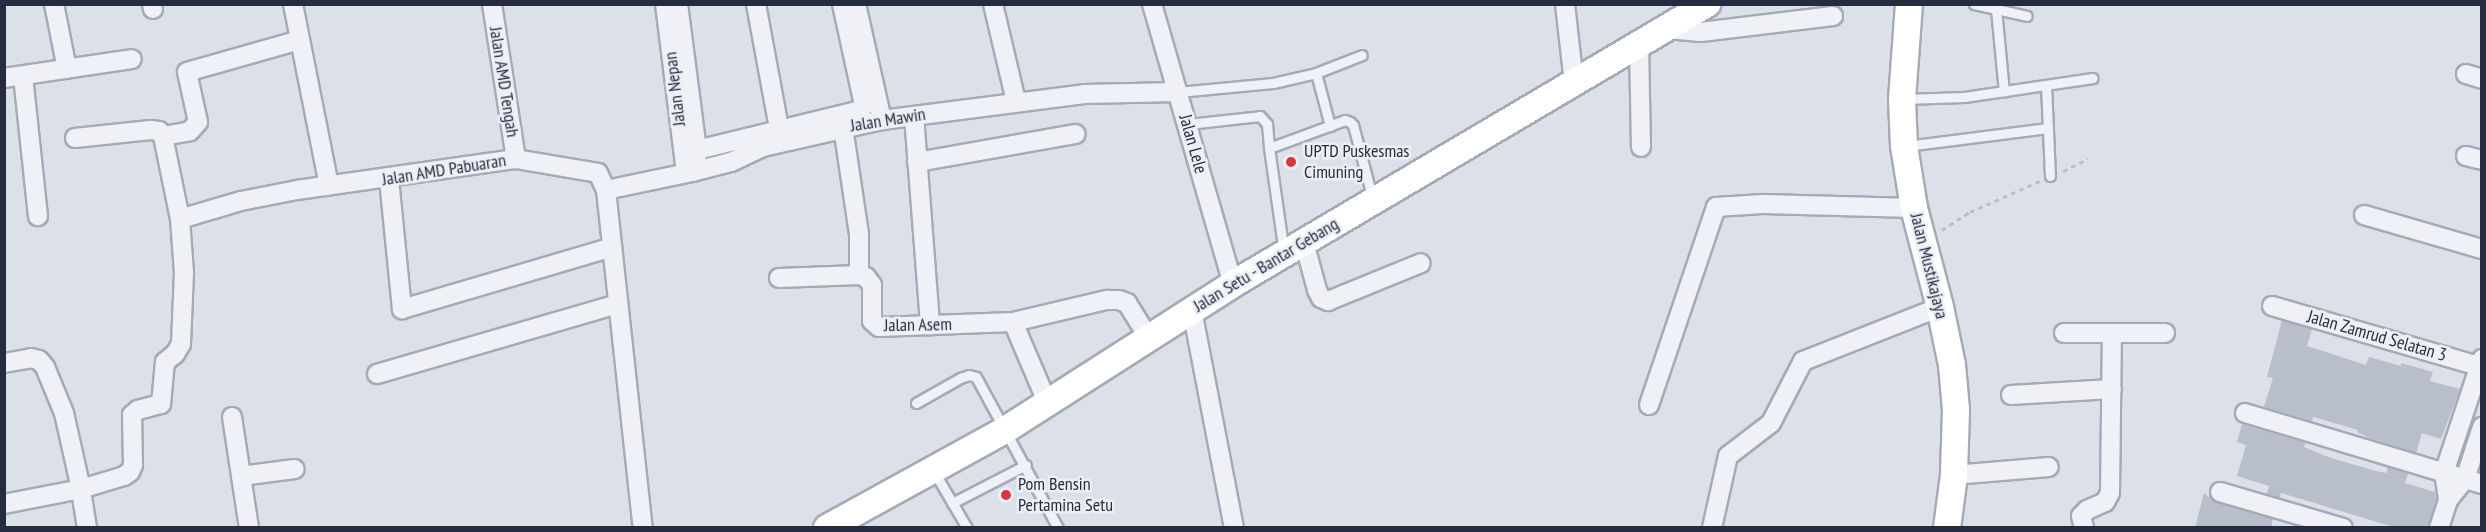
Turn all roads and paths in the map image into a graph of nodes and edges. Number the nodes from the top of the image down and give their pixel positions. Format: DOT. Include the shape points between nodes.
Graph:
graph roads {
  1 [pos="293,4"];
  2 [pos="492,4"];
  3 [pos="665,4"];
  4 [pos="678,4"];
  5 [pos="756,4"];
  6 [pos="842,4"];
  7 [pos="856,4"];
  8 [pos="993,4"];
  9 [pos="1152,4"];
  10 [pos="1565,4"];
  11 [pos="1707,4"];
  12 [pos="1909,4"];
  13 [pos="1974,4"];
  14 [pos="56,5"];
  15 [pos="1996,9"];
  16 [pos="1833,16"];
  17 [pos="2027,16"];
  18 [pos="1667,29"];
  19 [pos="300,40"];
  20 [pos="1639,44"];
  21 [pos="1362,56"];
  22 [pos="132,58"];
  23 [pos="67,69"];
  24 [pos="1316,73"];
  25 [pos="24,76"];
  26 [pos="4,78"];
  27 [pos="2093,78"];
  28 [pos="1574,83"];
  29 [pos="2046,85"];
  30 [pos="1178,92"];
  31 [pos="2004,92"];
  32 [pos="1902,99"];
  33 [pos="1016,101"];
  34 [pos="914,116"];
  35 [pos="882,120"];
  36 [pos="1188,124"];
  37 [pos="1330,126"];
  38 [pos="843,127"];
  39 [pos="779,128"];
  40 [pos="2048,128"];
  41 [pos="1076,134"];
  42 [pos="163,136"];
  43 [pos="75,138"];
  44 [pos="1904,146"];
  45 [pos="1641,147"];
  46 [pos="1269,148"];
  47 [pos="697,150"];
  48 [pos="516,159"];
  49 [pos="2088,159"];
  50 [pos="917,162"];
  51 [pos="689,173"];
  52 [pos="2050,176"];
  53 [pos="389,179"];
  54 [pos="330,185"];
  55 [pos="606,190"];
  56 [pos="1373,200"];
  57 [pos="1914,208"];
  58 [pos="2364,215"];
  59 [pos="38,216"];
  60 [pos="180,219"];
  61 [pos="1922,242"];
  62 [pos="612,247"];
  63 [pos="1294,248"];
  64 [pos="2481,249"];
  65 [pos="1421,263"];
  66 [pos="859,274"];
  67 [pos="779,278"];
  68 [pos="1233,284"];
  69 [pos="618,304"];
  70 [pos="2272,306"];
  71 [pos="1940,307"];
  72 [pos="1192,310"];
  73 [pos="1013,322"];
  74 [pos="930,325"];
  75 [pos="2064,333"];
  76 [pos="2112,333"];
  77 [pos="2165,333"];
  78 [pos="1148,337"];
  79 [pos="4,363"];
  80 [pos="2481,364"];
  81 [pos="377,374"];
  82 [pos="2112,389"];
  83 [pos="2011,395"];
  84 [pos="916,403"];
  85 [pos="1048,404"];
  86 [pos="1649,405"];
  87 [pos="2245,413"];
  88 [pos="232,417"];
  89 [pos="2481,427"];
  90 [pos="1005,430"];
  91 [pos="1026,465"];
  92 [pos="2049,467"];
  93 [pos="295,468"];
  94 [pos="932,468"];
  95 [pos="2444,473"];
  96 [pos="1954,475"];
  97 [pos="241,476"];
  98 [pos="2473,482"];
  99 [pos="81,489"];
  100 [pos="2220,492"];
  101 [pos="2448,501"];
  102 [pos="952,503"];
  103 [pos="4,504"];
  104 [pos="832,526"];
  105 [pos="87,528"];
  106 [pos="249,528"];
  107 [pos="643,528"];
  108 [pos="967,528"];
  109 [pos="1058,528"];
  110 [pos="1233,528"];
  111 [pos="1712,528"];
  112 [pos="1947,528"];
  113 [pos="2084,528"];
  114 [pos="2343,528"];
  115 [pos="2439,528"];
  1 -- 19 [label="street"];
  2 -- 48 [label="street, Jalan AMD Tengah"];
  3 -- 51 [label="street, Jalan Nepan"];
  4 -- 47 [label="street"];
  5 -- 39 [label="street"];
  6 -- 39 [label="street" via="864,105 861,110"];
  7 -- 35 [label="street"];
  8 -- 33 [label="street"];
  9 -- 30 [label="street, Jalan Lele"];
  10 -- 28 [label="street"];
  11 -- 18 [label="main road, Jalan Setu - Bantar Gebang"];
  12 -- 32 [label="main road, Jalan Mustikajaya"];
  13 -- 15 [label="lane"];
  14 -- 23 [label="street"];
  15 -- 17 [label="lane"];
  15 -- 31 [label="lane"];
  16 -- 18 [label="street" via="1701,32"];
  18 -- 20 [label="main road, Jalan Setu - Bantar Gebang"];
  19 -- 42 [label="street" via="187,72 198,122 190,131"];
  19 -- 54 [label="street"];
  20 -- 28 [label="main road, Jalan Setu - Bantar Gebang"];
  20 -- 45 [label="street"];
  21 -- 24 [label="lane"];
  22 -- 23 [label="street"];
  23 -- 25 [label="street"];
  24 -- 30 [label="lane" via="1274,83"];
  24 -- 37 [label="lane"];
  25 -- 26 [label="street"];
  25 -- 59 [label="street"];
  27 -- 29 [label="lane"];
  28 -- 56 [label="main road, Jalan Setu - Bantar Gebang"];
  29 -- 31 [label="lane"];
  29 -- 40 [label="lane"];
  30 -- 33 [label="street, Jalan Mawin" via="1084,94"];
  30 -- 36 [label="street, Jalan Lele"];
  31 -- 32 [label="lane"];
  32 -- 44 [label="main road, Jalan Mustikajaya"];
  33 -- 34 [label="street, Jalan Mawin"];
  34 -- 35 [label="street, Jalan Mawin"];
  34 -- 50 [label="street"];
  35 -- 38 [label="street, Jalan Mawin"];
  36 -- 46 [label="lane" via="1260,116 1267,124"];
  36 -- 68 [label="street, Jalan Lele"];
  37 -- 46 [label="lane"];
  37 -- 56 [label="lane" via="1345,120 1353,125"];
  38 -- 51 [label="street, Jalan Mawin" via="762,147 731,162"];
  38 -- 66 [label="street" via="859,234"];
  39 -- 47 [label="street"];
  40 -- 44 [label="lane"];
  40 -- 52 [label="lane"];
  41 -- 50 [label="street"];
  42 -- 43 [label="street" via="151,130"];
  42 -- 60 [label="street"];
  44 -- 57 [label="main road, Jalan Mustikajaya"];
  46 -- 63 [label="lane"];
  47 -- 51 [label="street"];
  48 -- 53 [label="street, Jalan AMD Pabuaran"];
  48 -- 55 [label="street, Jalan AMD Pabuaran" via="598,172"];
  49 -- 52 [label="path"];
  50 -- 74 [label="street"];
  51 -- 55 [label="street, Jalan Mawin"];
  52 -- 61 [label="path" via="1970,212"];
  53 -- 54 [label="street, Jalan AMD Pabuaran"];
  53 -- 62 [label="street" via="402,309"];
  54 -- 60 [label="street, Jalan AMD Pabuaran" via="241,201"];
  55 -- 62 [label="street"];
  56 -- 63 [label="main road, Jalan Setu - Bantar Gebang"];
  57 -- 61 [label="main road, Jalan Mustikajaya"];
  57 -- 86 [label="street" via="1763,204 1716,207"];
  58 -- 64 [label="street"];
  60 -- 99 [label="street" via="184,273 181,344 165,362 162,401 132,415 130,471"];
  61 -- 71 [label="main road, Jalan Mustikajaya"];
  62 -- 69 [label="street"];
  63 -- 65 [label="street" via="1321,298 1328,301"];
  63 -- 68 [label="main road, Jalan Setu - Bantar Gebang"];
  66 -- 67 [label="street"];
  66 -- 74 [label="street, Jalan Asem" via="872,285 875,325"];
  68 -- 72 [label="main road, Jalan Setu - Bantar Gebang"];
  69 -- 81 [label="street"];
  69 -- 107 [label="street"];
  70 -- 80 [label="street, Jalan Zamrud Selatan 3"];
  71 -- 96 [label="main road, Jalan Mustikajaya" via="1956,410"];
  71 -- 111 [label="street" via="1803,361 1771,423 1728,456"];
  72 -- 78 [label="main road, Jalan Setu - Bantar Gebang"];
  72 -- 110 [label="street"];
  73 -- 74 [label="street, Jalan Asem"];
  73 -- 78 [label="street, Jalan Asem" via="1119,300 1127,303"];
  73 -- 85 [label="street"];
  75 -- 76 [label="street"];
  76 -- 77 [label="street"];
  76 -- 82 [label="street"];
  78 -- 85 [label="main road, Jalan Setu - Bantar Gebang"];
  79 -- 99 [label="street" via="31,358 45,367 64,414"];
  80 -- 95 [label="street"];
  82 -- 83 [label="street"];
  82 -- 113 [label="street" via="2110,493 2105,502 2081,516"];
  84 -- 90 [label="lane" via="969,375 976,378"];
  85 -- 90 [label="main road, Jalan Setu - Bantar Gebang"];
  87 -- 95 [label="street"];
  88 -- 97 [label="street"];
  89 -- 98 [label="street"];
  90 -- 91 [label="lane"];
  90 -- 94 [label="main road, Jalan Setu - Bantar Gebang"];
  91 -- 102 [label="lane"];
  91 -- 109 [label="lane"];
  92 -- 96 [label="street"];
  93 -- 97 [label="street"];
  94 -- 102 [label="lane"];
  94 -- 104 [label="main road, Jalan Setu - Bantar Gebang"];
  95 -- 98 [label="street"];
  95 -- 101 [label="street"];
  96 -- 112 [label="main road, Jalan Mustikajaya"];
  97 -- 106 [label="street"];
  98 -- 101 [label="street"];
  99 -- 103 [label="street"];
  99 -- 105 [label="street"];
  100 -- 114 [label="street"];
  101 -- 115 [label="street"];
  102 -- 108 [label="lane"];
}
